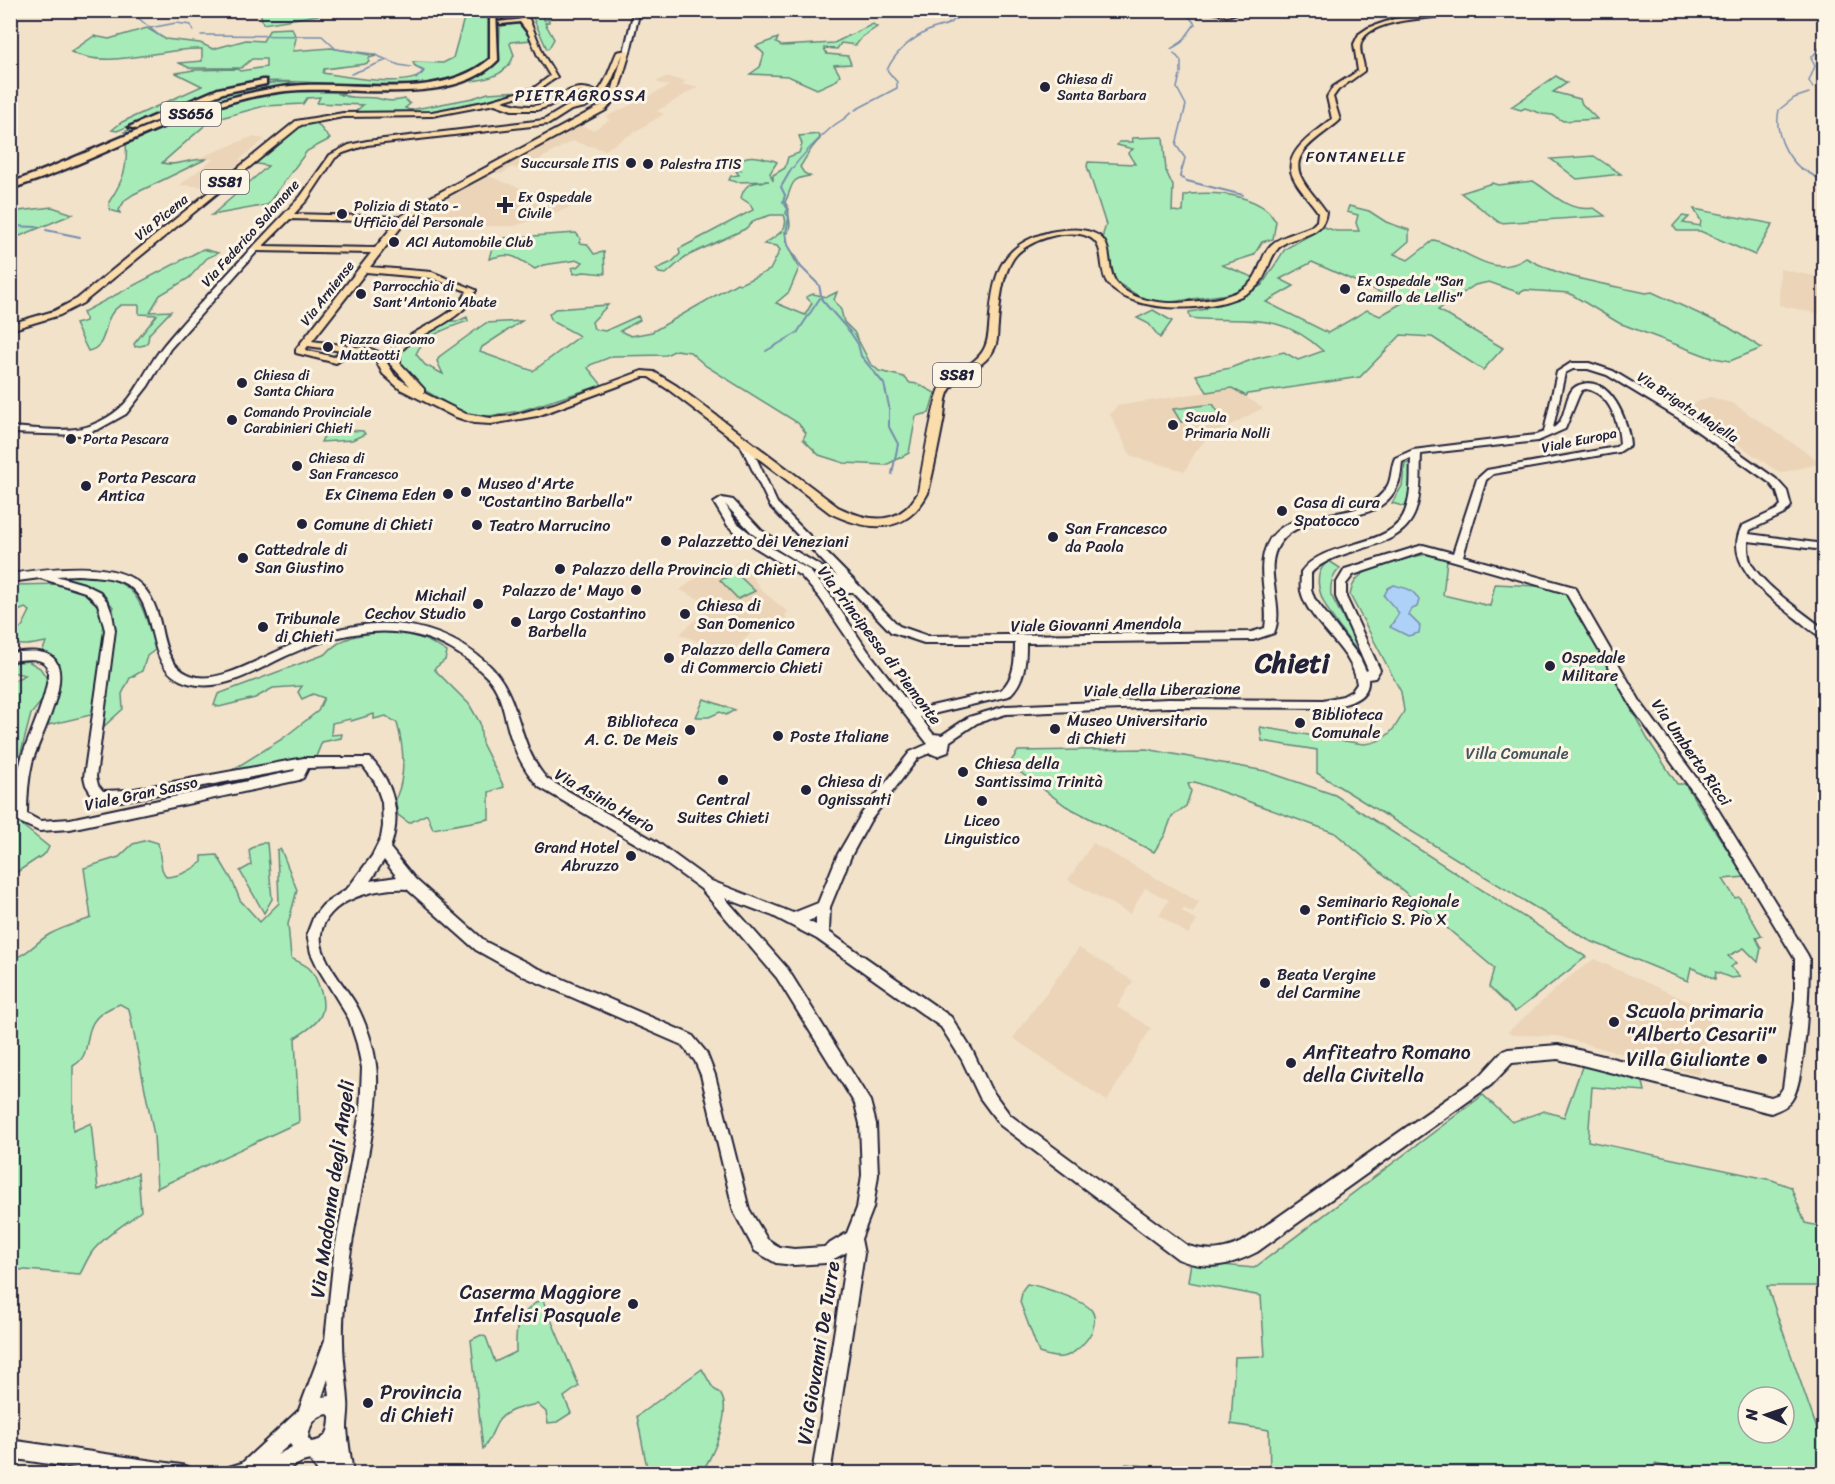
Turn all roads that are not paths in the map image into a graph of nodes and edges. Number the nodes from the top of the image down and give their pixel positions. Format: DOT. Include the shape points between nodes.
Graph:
graph roads {
  1 [pos="637,10"];
  2 [pos="1208,10"];
  3 [pos="1244,10"];
  4 [pos="1445,10"];
  5 [pos="522,14"];
  6 [pos="498,15"];
  7 [pos="532,34"];
  8 [pos="624,52"];
  9 [pos="546,63"];
  10 [pos="353,89"];
  11 [pos="515,94"];
  12 [pos="488,105"];
  13 [pos="500,105"];
  14 [pos="571,108"];
  15 [pos="10,181"];
  16 [pos="10,186"];
  17 [pos="287,216"];
  18 [pos="402,220"];
  19 [pos="256,248"];
  20 [pos="377,251"];
  21 [pos="362,269"];
  22 [pos="10,327"];
  23 [pos="306,342"];
  24 [pos="351,349"];
  25 [pos="430,400"];
  26 [pos="10,430"];
  27 [pos="1548,431"];
  28 [pos="744,442"];
  29 [pos="1416,452"];
  30 [pos="1743,537"];
  31 [pos="1824,546"];
  32 [pos="1457,558"];
  33 [pos="43,573"];
  34 [pos="10,578"];
  35 [pos="857,589"];
  36 [pos="1824,634"];
  37 [pos="1021,640"];
  38 [pos="10,657"];
  39 [pos="1362,675"];
  40 [pos="914,714"];
  41 [pos="935,742"];
  42 [pos="304,763"];
  43 [pos="380,855"];
  44 [pos="392,860"];
  45 [pos="380,882"];
  46 [pos="410,882"];
  47 [pos="704,884"];
  48 [pos="352,892"];
  49 [pos="823,907"];
  50 [pos="794,919"];
  51 [pos="822,935"];
  52 [pos="852,1239"];
  53 [pos="334,1341"];
  54 [pos="338,1410"];
  55 [pos="304,1419"];
  56 [pos="339,1432"];
  57 [pos="10,1449"];
  58 [pos="311,1452"];
  59 [pos="823,1466"];
  60 [pos="243,1471"];
  61 [pos="182,1473"];
  62 [pos="332,1473"];
  63 [pos="344,1473"];
  1 -- 8 [label="street"];
  2 -- 3 [label="main road" via="1227,15"];
  4 -- 28 [label="main road, SS81" via="1438,15 1377,25 1360,38 1357,47 1361,71 1330,97 1336,120 1294,159 1297,178 1322,212 1322,222 1275,246 1260,277 1245,291 1165,306 1149,303 1111,281 1097,238 1075,232 1040,238 1015,251 999,283 990,347 944,390 923,494 910,514 892,521 852,520"];
  5 -- 6 [label="highway"];
  5 -- 7 [label="main road"];
  5 -- 9 [label="main road" via="547,56"];
  6 -- 7 [label="highway" via="522,20"];
  6 -- 10 [label="highway, SS656" via="494,60 483,70 447,82 414,87"];
  7 -- 9 [label="main road"];
  8 -- 14 [label="main road" via="602,94 590,104"];
  8 -- 18 [label="main road" via="614,96 603,108"];
  9 -- 11 [label="main road" via="554,77 536,89"];
  10 -- 15 [label="highway, SS656" via="284,81 233,87"];
  10 -- 16 [label="highway, SS656" via="296,88 237,98"];
  11 -- 12 [label="main road"];
  11 -- 13 [label="main road"];
  12 -- 13 [label="main road, SS81"];
  12 -- 22 [label="main road, Via Picena / SS81" via="421,115 343,115 299,123 80,301 57,313"];
  13 -- 14 [label="main road, SS81" via="541,107 573,90 593,92"];
  14 -- 17 [label="main road, Via Federico Salomone" via="546,122 348,148 330,158 306,196"];
  17 -- 18 [label="main road"];
  17 -- 19 [label="main road, Via Federico Salomone"];
  18 -- 20 [label="main road, Via Arniense"];
  19 -- 20 [label="main road"];
  19 -- 26 [label="street, Via Federico Salomone" via="166,348 131,405 96,427 72,433"];
  20 -- 21 [label="main road, Via Arniense"];
  21 -- 23 [label="main road, Via Arniense"];
  21 -- 25 [label="main road" via="432,275 472,290 470,299 457,311 410,338 395,352 395,364"];
  23 -- 24 [label="main road"];
  23 -- 24 [label="main road, Via Arniense" via="299,351 336,360"];
  24 -- 25 [label="main road" via="378,355 384,371 395,383"];
  25 -- 28 [label="main road, SS81" via="473,420 503,421 651,374"];
  27 -- 29 [label="street" via="1538,438"];
  27 -- 30 [label="street, Via Brigata Majella" via="1561,372 1571,366 1589,366 1610,373 1683,417 1778,486 1786,502 1784,510 1749,526"];
  27 -- 32 [label="street, Viale Europa" via="1562,427 1576,390 1597,388 1608,396 1626,444 1619,449 1490,472 1482,479"];
  28 -- 35 [label="street, Viale Giovanni Amendola" via="774,504"];
  29 -- 37 [label="street, Viale Giovanni Amendola" via="1398,460 1394,484 1379,503 1360,512 1298,524 1283,533 1268,562 1274,615 1270,630 1253,636"];
  29 -- 39 [label="street" via="1415,493 1409,518 1396,532 1317,561 1306,572 1309,599 1351,653"];
  30 -- 31 [label="street"];
  30 -- 36 [label="street" via="1744,559 1750,569"];
  32 -- 39 [label="street, Via Umberto Ricci" via="1418,549 1344,577 1341,597 1374,670 1371,675"];
  32 -- 51 [label="street, Via Umberto Ricci" via="1570,591 1637,706 1705,799 1802,958 1802,999 1790,1090 1784,1099 1770,1105 1558,1052 1508,1056 1486,1080 1251,1246 1230,1258 1204,1259 1184,1253 1005,1120 985,1093 946,1022"];
  33 -- 34 [label="street, Via Asinio Herio"];
  33 -- 42 [label="street" via="96,593 108,608 110,630 90,777 96,794 129,795"];
  33 -- 47 [label="street, Via Asinio Herio" via="91,572 137,586 146,598 163,660 188,679 208,682 312,641 364,628 388,626 426,633 459,647 496,678 533,775 652,846"];
  35 -- 37 [label="street, Viale Giovanni Amendola" via="895,629 914,638"];
  35 -- 40 [label="street, Via Principessa di Piemonte" via="849,589 758,533 730,502 719,503 732,524 805,573"];
  37 -- 40 [label="street" via="1020,670 1014,686 1005,693"];
  38 -- 42 [label="street, Viale Gran Sasso" via="46,659 54,673 44,718 28,756 21,798 21,817 39,826 70,824 258,785 299,775"];
  39 -- 41 [label="street, Viale della Liberazione" via="1363,684 1349,699 1323,704 1168,703 1006,710 973,720"];
  40 -- 41 [label="street, Via Principessa di Piemonte"];
  41 -- 49 [label="street, Viale della Liberazione" via="914,755 866,817"];
  42 -- 43 [label="street" via="368,762 388,799 390,822"];
  43 -- 44 [label="street"];
  43 -- 45 [label="street" via="374,875"];
  43 -- 48 [label="street, Via Madonna degli Angeli"];
  44 -- 45 [label="street" via="390,873"];
  44 -- 46 [label="street"];
  45 -- 46 [label="street, Via Madonna degli Angeli"];
  45 -- 48 [label="street, Via Madonna degli Angeli"];
  46 -- 52 [label="street" via="481,946 528,972 687,1040 701,1057 708,1075 742,1212 761,1245 776,1255 826,1255"];
  47 -- 50 [label="street"];
  47 -- 52 [label="street" via="782,973 862,1101 868,1124 870,1175 866,1208"];
  48 -- 53 [label="street, Via Madonna degli Angeli" via="327,911 314,935 315,949 354,1014 367,1052 369,1072 369,1105 343,1247"];
  49 -- 50 [label="street"];
  49 -- 51 [label="street"];
  50 -- 51 [label="street"];
  52 -- 59 [label="street, Via Giovanni De Turre" via="856,1254"];
  53 -- 54 [label="street"];
  53 -- 55 [label="street"];
  54 -- 55 [label="street" via="321,1405"];
  54 -- 56 [label="street"];
  55 -- 58 [label="street" via="298,1441"];
  55 -- 60 [label="street"];
  56 -- 58 [label="street" via="331,1444"];
  56 -- 63 [label="street"];
  57 -- 61 [label="street"];
  58 -- 60 [label="street" via="277,1465"];
  58 -- 62 [label="street"];
}
